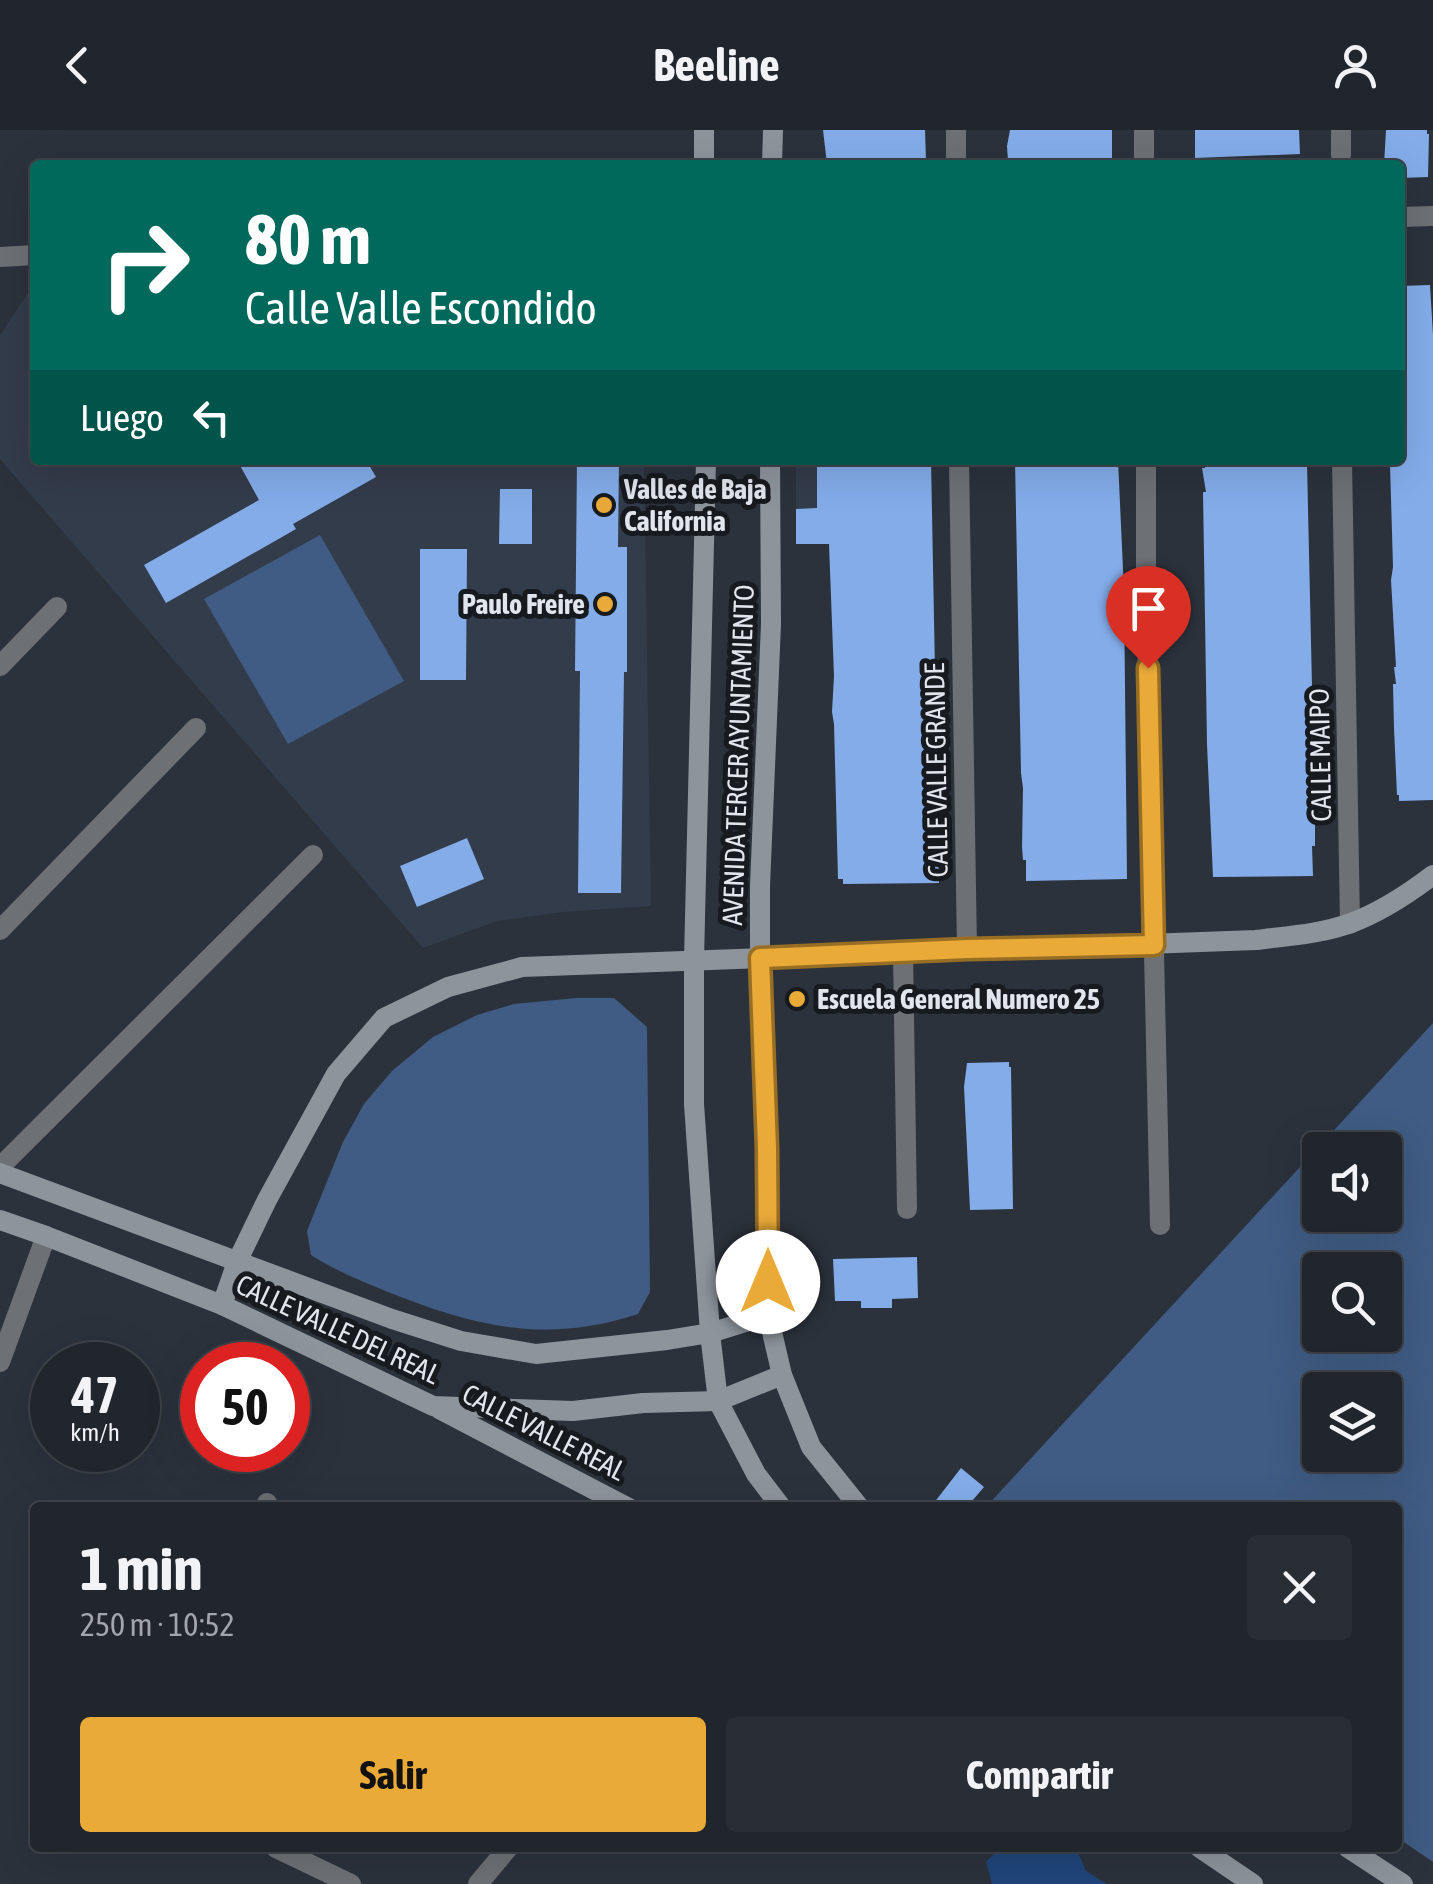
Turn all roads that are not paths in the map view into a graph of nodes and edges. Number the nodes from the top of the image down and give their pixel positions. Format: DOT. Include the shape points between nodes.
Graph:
graph roads {
  1 [pos="704,130"];
  2 [pos="773,130"];
  3 [pos="956,130"];
  4 [pos="1144,130"];
  5 [pos="1341,130"];
  6 [pos="1341,155"];
  7 [pos="704,160"];
  8 [pos="772,160"];
  9 [pos="956,160"];
  10 [pos="1144,160"];
  11 [pos="1433,216"];
  12 [pos="1405,217"];
  13 [pos="30,255"];
  14 [pos="0,257"];
  15 [pos="706,465"];
  16 [pos="770,465"];
  17 [pos="958,465"];
  18 [pos="1146,465"];
  19 [pos="1342,465"];
  20 [pos="58,608"];
  21 [pos="0,666"];
  22 [pos="196,728"];
  23 [pos="313,855"];
  24 [pos="1433,876"];
  25 [pos="1350,924"];
  26 [pos="0,930"];
  27 [pos="1154,945"];
  28 [pos="967,949"];
  29 [pos="903,952"];
  30 [pos="760,958"];
  31 [pos="694,960"];
  32 [pos="0,1170"];
  33 [pos="907,1209"];
  34 [pos="0,1220"];
  35 [pos="1160,1224"];
  36 [pos="46,1236"];
  37 [pos="237,1262"];
  38 [pos="222,1306"];
  39 [pos="768,1315"];
  40 [pos="710,1333"];
  41 [pos="0,1362"];
  42 [pos="782,1374"];
  43 [pos="718,1400"];
  44 [pos="433,1406"];
  45 [pos="617,1502"];
  46 [pos="777,1502"];
  47 [pos="855,1502"];
  48 [pos="284,1852"];
  49 [pos="505,1852"];
  50 [pos="1206,1852"];
  51 [pos="1354,1852"];
  52 [pos="350,1884"];
  53 [pos="478,1884"];
  54 [pos="1253,1884"];
  55 [pos="1404,1884"];
  1 -- 7 [label="street"];
  2 -- 8 [label="street"];
  3 -- 9 [label="street"];
  4 -- 10 [label="street"];
  5 -- 6 [label="street"];
  11 -- 12 [label="street"];
  13 -- 14 [label="street"];
  15 -- 31 [label="street, AVENIDA TERCER AYUNTAMIENTO"];
  16 -- 30 [label="street, AVENIDA TERCER AYUNTAMIENTO"];
  17 -- 28 [label="street, CALLE VALLE GRANDE"];
  18 -- 27 [label="street"];
  19 -- 25 [label="street, CALLE MAIPO"];
  20 -- 21 [label="street"];
  22 -- 26 [label="street"];
  23 -- 32 [label="street"];
  24 -- 25 [label="street"];
  25 -- 27 [label="street" via="1256,940"];
  27 -- 28 [label="street"];
  27 -- 35 [label="street"];
  28 -- 29 [label="street"];
  29 -- 30 [label="street"];
  29 -- 33 [label="street"];
  30 -- 31 [label="street"];
  30 -- 39 [label="street, AVENIDA TERCER AYUNTAMIENTO"];
  31 -- 37 [label="street" via="522,967 448,987 384,1018 336,1074"];
  31 -- 40 [label="street, AVENIDA TERCER AYUNTAMIENTO" via="694,1104"];
  32 -- 37 [label="street, CALLE VALLE DEL REAL"];
  34 -- 36 [label="street, CALLE VALLE DEL REAL"];
  36 -- 38 [label="street, CALLE VALLE DEL REAL"];
  36 -- 41 [label="street"];
  37 -- 38 [label="street"];
  37 -- 40 [label="street, CALLE VALLE DEL REAL" via="444,1335 536,1354"];
  38 -- 44 [label="street, CALLE VALLE DEL REAL"];
  39 -- 40 [label="street, CALLE VALLE DEL REAL"];
  39 -- 42 [label="street, AVENIDA TERCER AYUNTAMIENTO"];
  40 -- 43 [label="street, AVENIDA TERCER AYUNTAMIENTO"];
  42 -- 43 [label="street, CALLE VALLE DEL REAL"];
  42 -- 47 [label="street, AVENIDA TERCER AYUNTAMIENTO" via="811,1446"];
  43 -- 44 [label="street, CALLE VALLE DEL REAL" via="573,1411"];
  43 -- 46 [label="street, AVENIDA TERCER AYUNTAMIENTO"];
  44 -- 45 [label="street, CALLE VALLE REAL"];
  48 -- 52 [label="street"];
  49 -- 53 [label="street"];
  50 -- 54 [label="street"];
  51 -- 55 [label="street"];
}
